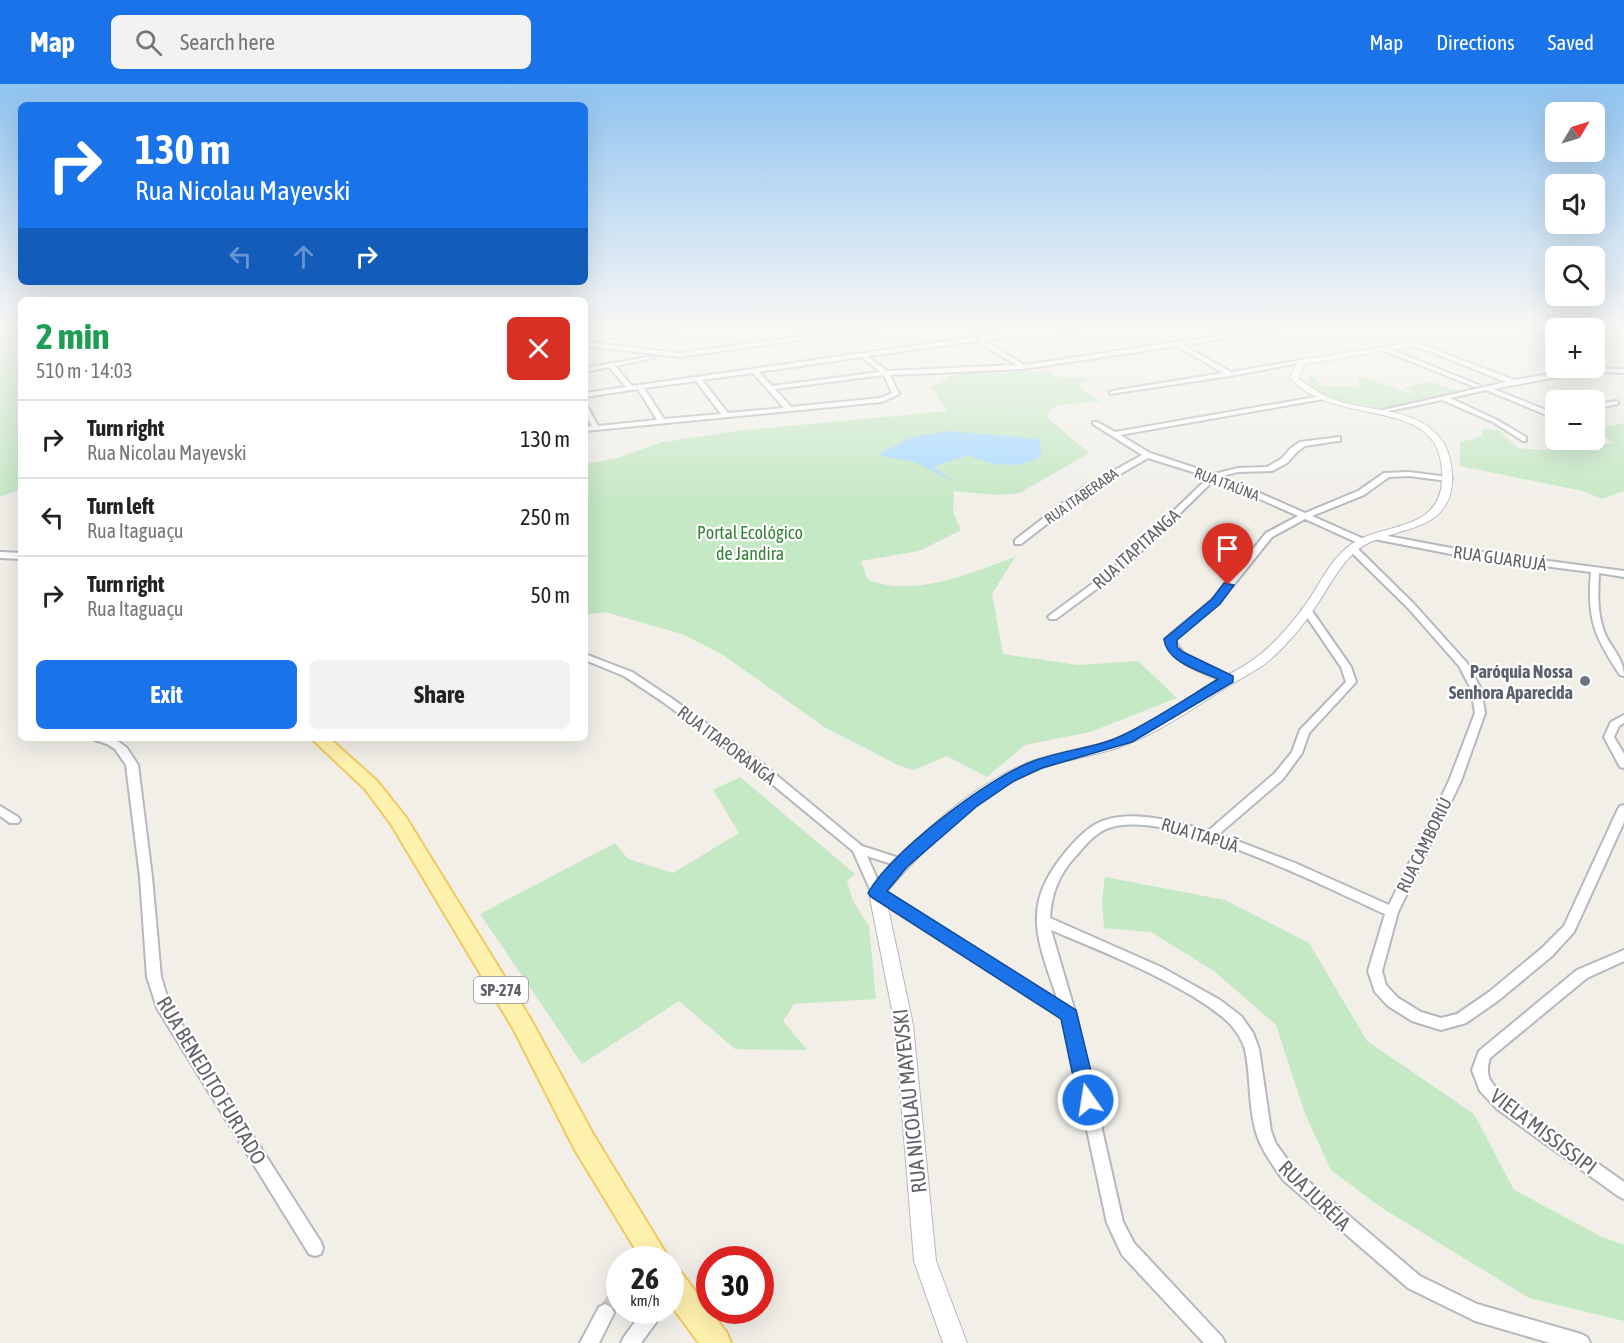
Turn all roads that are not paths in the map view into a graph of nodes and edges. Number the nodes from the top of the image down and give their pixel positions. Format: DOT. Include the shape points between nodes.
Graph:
graph roads {
  1 [pos="640,387"];
  2 [pos="704,387"];
  3 [pos="780,387"];
  4 [pos="893,387"];
  5 [pos="1151,387"];
  6 [pos="1302,387"];
  7 [pos="1496,387"];
  8 [pos="630,388"];
  9 [pos="770,388"];
  10 [pos="1488,389"];
  11 [pos="1112,393"];
  12 [pos="588,395"];
  13 [pos="1321,398"];
  14 [pos="1442,398"];
  15 [pos="1616,403"];
  16 [pos="1605,405"];
  17 [pos="789,409"];
  18 [pos="1380,412"];
  19 [pos="1545,412"];
  20 [pos="588,413"];
  21 [pos="726,415"];
  22 [pos="662,422"];
  23 [pos="1095,423"];
  24 [pos="596,428"];
  25 [pos="588,429"];
  26 [pos="1115,434"];
  27 [pos="1337,438"];
  28 [pos="1523,439"];
  29 [pos="1147,455"];
  30 [pos="1214,476"];
  31 [pos="1448,479"];
  32 [pos="1305,516"];
  33 [pos="1377,537"];
  34 [pos="1018,542"];
  35 [pos="1357,545"];
  36 [pos="0,555"];
  37 [pos="18,556"];
  38 [pos="1595,571"];
  39 [pos="1624,574"];
  40 [pos="1307,610"];
  41 [pos="1053,617"];
  42 [pos="588,658"];
  43 [pos="1624,673"];
  44 [pos="1228,679"];
  45 [pos="1624,718"];
  46 [pos="113,741"];
  47 [pos="322,741"];
  48 [pos="1624,764"];
  49 [pos="1624,809"];
  50 [pos="0,810"];
  51 [pos="14,820"];
  52 [pos="1211,835"];
  53 [pos="858,849"];
  54 [pos="901,863"];
  55 [pos="877,893"];
  56 [pos="1392,912"];
  57 [pos="1043,921"];
  58 [pos="1624,955"];
  59 [pos="1069,1015"];
  60 [pos="1624,1191"];
  61 [pos="643,1246"];
  62 [pos="315,1248"];
  63 [pos="684,1300"];
  64 [pos="605,1313"];
  65 [pos="644,1324"];
  66 [pos="589,1343"];
  67 [pos="630,1343"];
  68 [pos="717,1343"];
  69 [pos="955,1343"];
  70 [pos="1216,1343"];
  71 [pos="1581,1343"];
  1 -- 8 [label="street"];
  1 -- 22 [label="street"];
  2 -- 21 [label="street"];
  3 -- 9 [label="street"];
  4 -- 17 [label="street" via="896,394 889,398"];
  5 -- 11 [label="street"];
  6 -- 13 [label="street"];
  7 -- 10 [label="street"];
  8 -- 12 [label="street"];
  9 -- 17 [label="street"];
  10 -- 14 [label="street"];
  10 -- 19 [label="street"];
  13 -- 18 [label="street"];
  13 -- 26 [label="street"];
  14 -- 18 [label="street"];
  14 -- 28 [label="street" via="1495,421"];
  15 -- 16 [label="street"];
  17 -- 21 [label="street"];
  18 -- 31 [label="street" via="1421,425 1435,434 1442,443"];
  20 -- 24 [label="street"];
  21 -- 22 [label="street"];
  22 -- 24 [label="street"];
  23 -- 26 [label="street, RUA ITAÚNA"];
  24 -- 25 [label="street"];
  26 -- 29 [label="street, RUA ITAÚNA"];
  27 -- 30 [label="street" via="1303,444 1269,469"];
  29 -- 30 [label="street, RUA ITAÚNA"];
  29 -- 34 [label="street, RUA ITABERABA" via="1084,491"];
  30 -- 32 [label="street, RUA ITAÚNA"];
  30 -- 41 [label="street, RUA ITAPITANGA" via="1118,569"];
  31 -- 32 [label="street" via="1387,475 1361,493"];
  31 -- 33 [label="street" via="1445,496 1435,512"];
  32 -- 35 [label="street, RUA ITAÚNA"];
  32 -- 44 [label="street" via="1269,535 1216,601 1170,639 1171,648 1178,655"];
  33 -- 35 [label="street"];
  33 -- 38 [label="street, RUA GUARUJÁ"];
  35 -- 40 [label="street" via="1341,558"];
  35 -- 56 [label="street, RUA CAMBORIÚ" via="1463,665 1476,689 1480,713 1455,781"];
  36 -- 37 [label="street"];
  38 -- 39 [label="street, RUA GUARUJÁ"];
  38 -- 43 [label="street" via="1595,626"];
  40 -- 44 [label="street" via="1274,649"];
  40 -- 52 [label="street" via="1346,667 1351,682 1304,732 1297,753 1279,776"];
  42 -- 53 [label="street, RUA ITAPORANGA" via="628,674 667,700 759,767"];
  44 -- 54 [label="street" via="1127,739 1037,764 1009,778 971,804"];
  45 -- 48 [label="street" via="1615,724 1609,737"];
  46 -- 62 [label="street, RUA BENEDITO FURTADO" via="125,751 132,765 154,977 164,1008"];
  47 -- 61 [label="main road, SP-274" via="370,785 398,820 522,1024"];
  49 -- 56 [label="street, RUA CAMBORIÚ" via="1569,929 1547,952 1461,1019 1441,1024 1417,1017 1380,988 1375,971"];
  50 -- 51 [label="street"];
  52 -- 56 [label="street, RUA ITAPUÃ"];
  52 -- 57 [label="street, RUA ITAPUÃ" via="1167,822 1135,820 1106,824 1082,841 1062,865 1045,893"];
  53 -- 54 [label="street, RUA ITAPORANGA"];
  53 -- 55 [label="street, RUA ITAPORANGA"];
  54 -- 55 [label="street"];
  55 -- 59 [label="street"];
  55 -- 69 [label="street, RUA NICOLAU MAYEVSKI" via="904,1025 925,1260"];
  57 -- 59 [label="street, RUA ITAPUÃ"];
  57 -- 71 [label="street, RUA JURÉIA" via="1208,997 1233,1016 1247,1035 1258,1073 1263,1131 1273,1153 1289,1174 1414,1282 1475,1312"];
  58 -- 60 [label="street, VIELA MISSISSIPI" via="1582,974 1484,1055 1479,1070 1485,1086 1502,1104"];
  59 -- 70 [label="street, RUA ITAPUÃ" via="1115,1223 1128,1249"];
  63 -- 68 [label="main road"];
  64 -- 66 [label="street"];
  65 -- 67 [label="street"];
}
